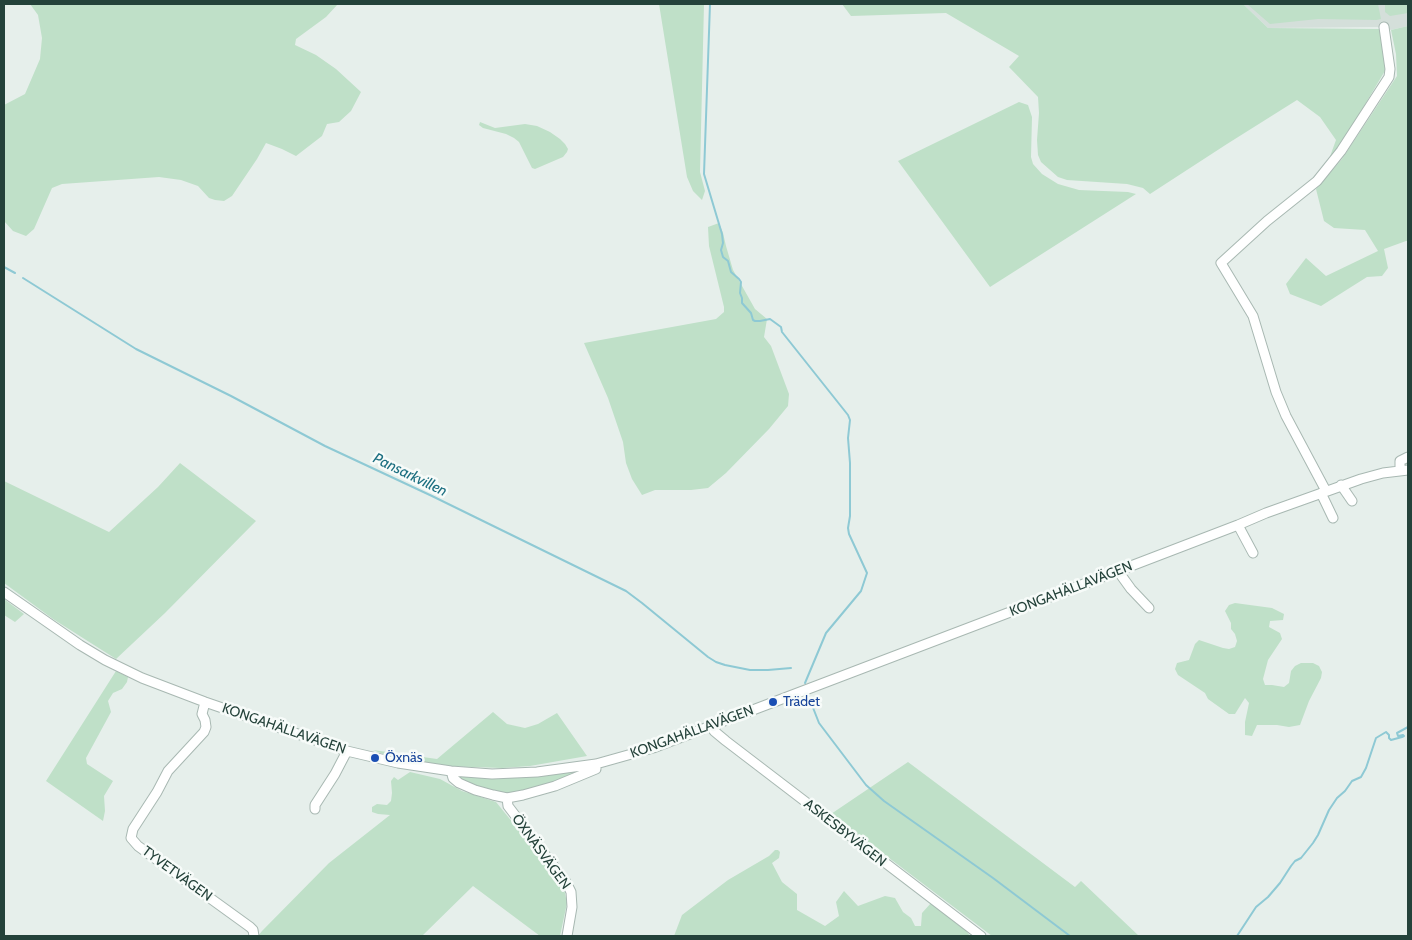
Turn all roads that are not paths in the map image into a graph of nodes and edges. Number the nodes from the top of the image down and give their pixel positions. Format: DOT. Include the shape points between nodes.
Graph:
graph roads {
  1 [pos="1384,27"];
  2 [pos="1408,457"];
  3 [pos="1404,471"];
  4 [pos="1341,486"];
  5 [pos="1323,492"];
  6 [pos="1352,501"];
  7 [pos="1333,518"];
  8 [pos="1238,525"];
  9 [pos="1253,553"];
  10 [pos="1118,571"];
  11 [pos="4,592"];
  12 [pos="1150,608"];
  13 [pos="205,702"];
  14 [pos="711,726"];
  15 [pos="347,750"];
  16 [pos="596,764"];
  17 [pos="451,772"];
  18 [pos="507,798"];
  19 [pos="315,809"];
  20 [pos="254,936"];
  21 [pos="567,936"];
  22 [pos="981,936"];
  1 -- 5 [label="street" via="1389,77 1341,151 1316,181 1221,263 1253,316 1276,392"];
  2 -- 3 [label="street" via="1400,461"];
  3 -- 4 [label="street, KONGAHÄLLAVÄGEN" via="1371,476"];
  4 -- 5 [label="street, KONGAHÄLLAVÄGEN"];
  4 -- 6 [label="street"];
  5 -- 7 [label="street"];
  5 -- 8 [label="street, KONGAHÄLLAVÄGEN"];
  8 -- 9 [label="street"];
  8 -- 10 [label="street, KONGAHÄLLAVÄGEN"];
  10 -- 12 [label="street"];
  10 -- 14 [label="street, KONGAHÄLLAVÄGEN"];
  11 -- 13 [label="street, KONGAHÄLLAVÄGEN" via="106,660"];
  13 -- 15 [label="street, KONGAHÄLLAVÄGEN"];
  13 -- 20 [label="street, TYVETVÄGEN" via="202,714 206,727 204,732 168,771 133,829 131,838 250,927"];
  14 -- 16 [label="street, KONGAHÄLLAVÄGEN" via="643,752"];
  14 -- 22 [label="street, ASKESBYVÄGEN" via="726,741"];
  15 -- 17 [label="street, KONGAHÄLLAVÄGEN"];
  15 -- 19 [label="street"];
  16 -- 17 [label="street, KONGAHÄLLAVÄGEN" via="518,774"];
  16 -- 18 [label="street, ÖXNÄSVÄGEN" via="596,768 556,786"];
  17 -- 18 [label="street, ÖXNÄSVÄGEN" via="458,783"];
  18 -- 21 [label="street, ÖXNÄSVÄGEN" via="508,806 571,892"];
}
